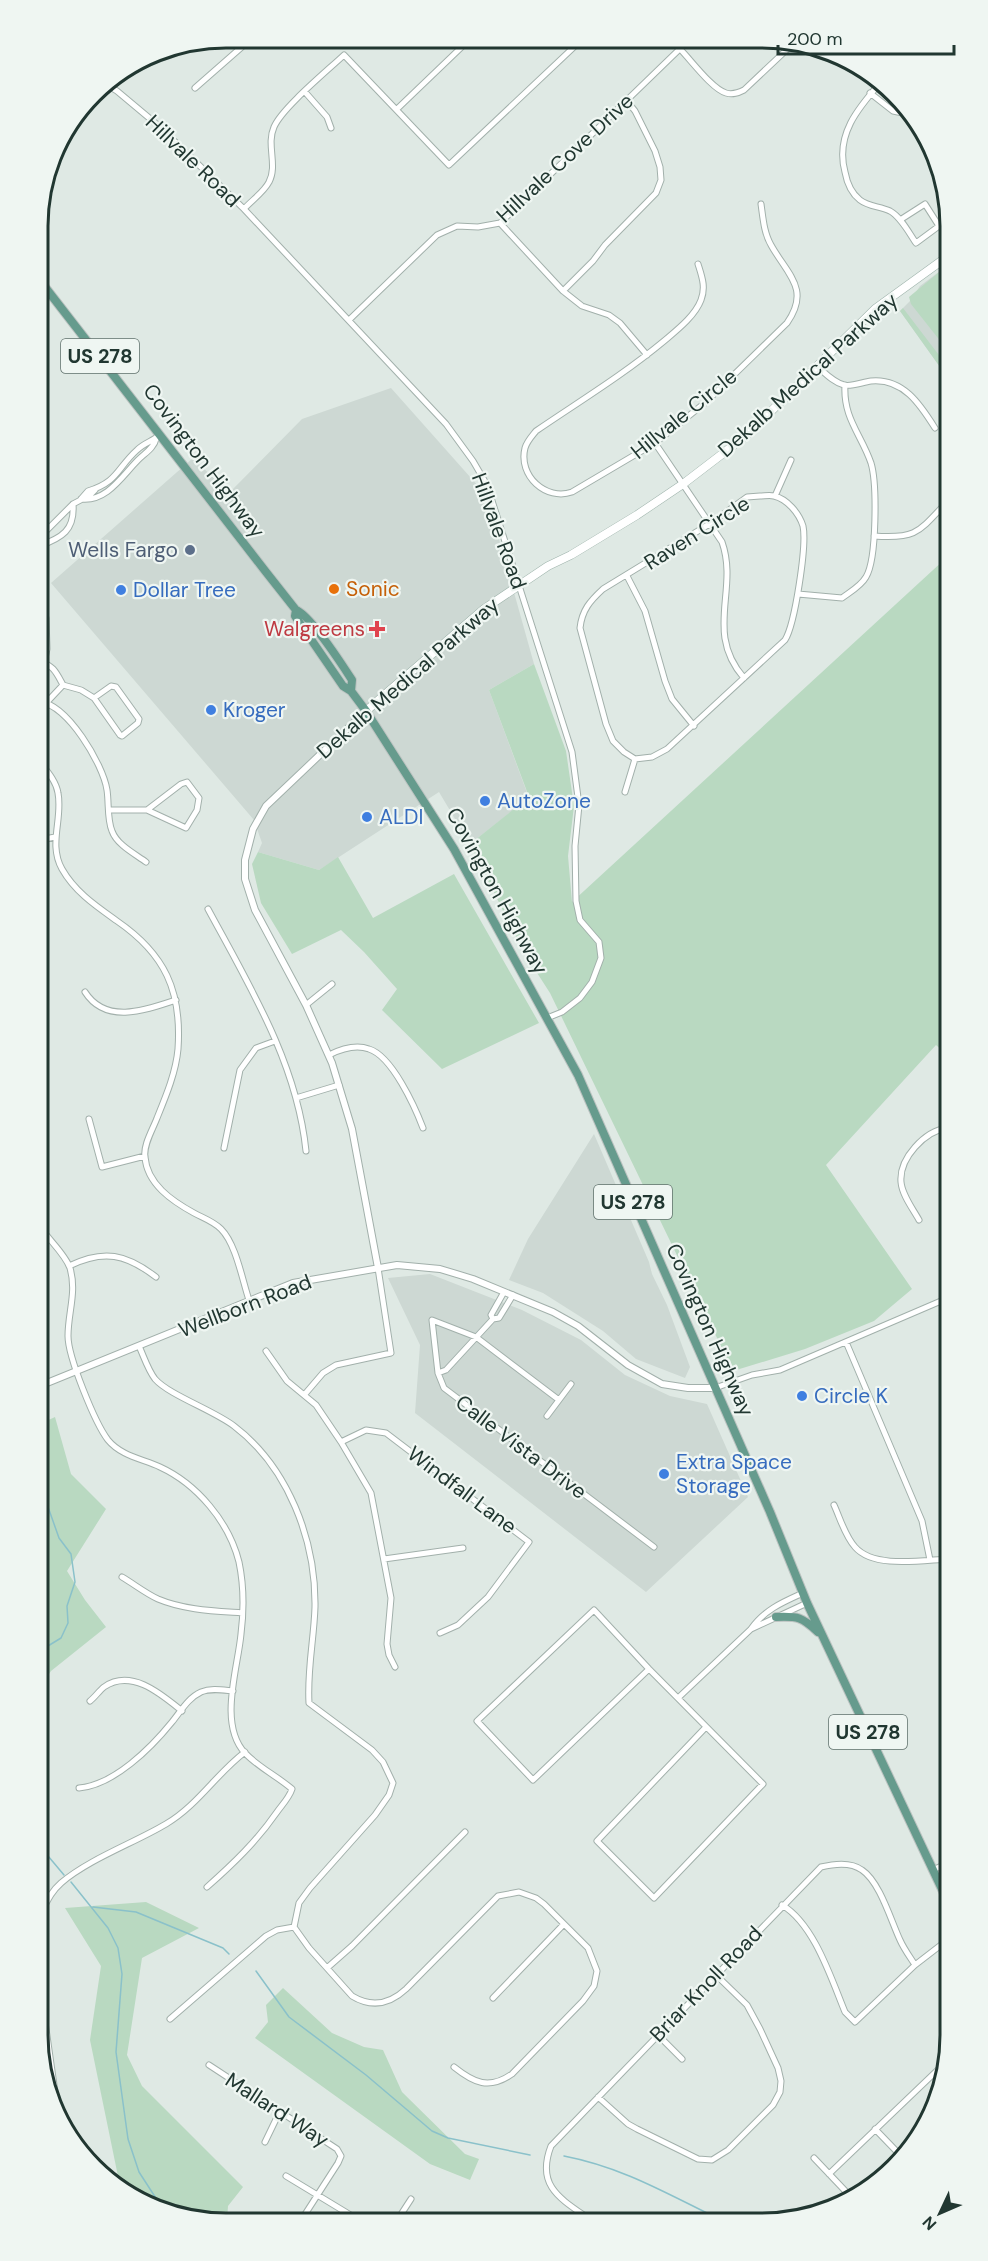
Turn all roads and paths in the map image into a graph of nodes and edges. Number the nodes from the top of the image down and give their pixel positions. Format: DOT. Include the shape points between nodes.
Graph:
graph roads {
  1 [pos="241,48"];
  2 [pos="461,48"];
  3 [pos="573,48"];
  4 [pos="681,49"];
  5 [pos="787,50"];
  6 [pos="115,88"];
  7 [pos="195,88"];
  8 [pos="874,89"];
  9 [pos="305,92"];
  10 [pos="870,93"];
  11 [pos="627,101"];
  12 [pos="397,109"];
  13 [pos="899,113"];
  14 [pos="331,128"];
  15 [pos="761,204"];
  16 [pos="244,209"];
  17 [pos="900,220"];
  18 [pos="500,223"];
  19 [pos="940,261"];
  20 [pos="698,264"];
  21 [pos="48,291"];
  22 [pos="563,291"];
  23 [pos="349,320"];
  24 [pos="647,355"];
  25 [pos="817,366"];
  26 [pos="845,385"];
  27 [pos="934,428"];
  28 [pos="158,437"];
  29 [pos="656,442"];
  30 [pos="791,460"];
  31 [pos="683,484"];
  32 [pos="97,488"];
  33 [pos="103,494"];
  34 [pos="775,496"];
  35 [pos="81,499"];
  36 [pos="73,504"];
  37 [pos="940,509"];
  38 [pos="711,523"];
  39 [pos="48,529"];
  40 [pos="874,536"];
  41 [pos="48,541"];
  42 [pos="627,576"];
  43 [pos="520,586"];
  44 [pos="798,594"];
  45 [pos="48,665"];
  46 [pos="744,678"];
  47 [pos="63,685"];
  48 [pos="94,698"];
  49 [pos="48,701"];
  50 [pos="48,703"];
  51 [pos="366,711"];
  52 [pos="694,726"];
  53 [pos="635,759"];
  54 [pos="48,772"];
  55 [pos="625,792"];
  56 [pos="109,810"];
  57 [pos="147,810"];
  58 [pos="55,837"];
  59 [pos="48,838"];
  60 [pos="146,862"];
  61 [pos="208,909"];
  62 [pos="332,984"];
  63 [pos="85,992"];
  64 [pos="176,1000"];
  65 [pos="306,1005"];
  66 [pos="547,1018"];
  67 [pos="275,1041"];
  68 [pos="329,1055"];
  69 [pos="339,1085"];
  70 [pos="296,1098"];
  71 [pos="89,1119"];
  72 [pos="423,1128"];
  73 [pos="940,1131"];
  74 [pos="224,1148"];
  75 [pos="306,1151"];
  76 [pos="144,1156"];
  77 [pos="919,1220"];
  78 [pos="48,1238"];
  79 [pos="69,1266"];
  80 [pos="378,1268"];
  81 [pos="156,1277"];
  82 [pos="504,1292"];
  83 [pos="513,1295"];
  84 [pos="249,1300"];
  85 [pos="940,1301"];
  86 [pos="493,1319"];
  87 [pos="476,1337"];
  88 [pos="846,1342"];
  89 [pos="140,1346"];
  90 [pos="266,1351"];
  91 [pos="76,1371"];
  92 [pos="438,1373"];
  93 [pos="48,1383"];
  94 [pos="572,1384"];
  95 [pos="715,1388"];
  96 [pos="305,1394"];
  97 [pos="559,1400"];
  98 [pos="547,1416"];
  99 [pos="341,1442"];
  100 [pos="834,1505"];
  101 [pos="654,1547"];
  102 [pos="463,1548"];
  103 [pos="384,1559"];
  104 [pos="940,1559"];
  105 [pos="930,1560"];
  106 [pos="122,1577"];
  107 [pos="803,1593"];
  108 [pos="807,1603"];
  109 [pos="242,1613"];
  110 [pos="776,1617"];
  111 [pos="751,1629"];
  112 [pos="440,1633"];
  113 [pos="822,1636"];
  114 [pos="395,1667"];
  115 [pos="649,1669"];
  116 [pos="233,1690"];
  117 [pos="678,1698"];
  118 [pos="90,1701"];
  119 [pos="182,1711"];
  120 [pos="706,1727"];
  121 [pos="244,1752"];
  122 [pos="79,1788"];
  123 [pos="465,1832"];
  124 [pos="940,1867"];
  125 [pos="933,1870"];
  126 [pos="940,1885"];
  127 [pos="207,1887"];
  128 [pos="48,1898"];
  129 [pos="782,1905"];
  130 [pos="564,1924"];
  131 [pos="294,1928"];
  132 [pos="940,1944"];
  133 [pos="915,1965"];
  134 [pos="327,1968"];
  135 [pos="716,1975"];
  136 [pos="493,1998"];
  137 [pos="170,2019"];
  138 [pos="658,2035"];
  139 [pos="682,2059"];
  140 [pos="209,2065"];
  141 [pos="454,2067"];
  142 [pos="936,2071"];
  143 [pos="598,2097"];
  144 [pos="280,2111"];
  145 [pos="875,2129"];
  146 [pos="265,2142"];
  147 [pos="896,2151"];
  148 [pos="814,2158"];
  149 [pos="829,2174"];
  150 [pos="286,2176"];
  151 [pos="846,2191"];
  152 [pos="319,2195"];
  153 [pos="411,2199"];
  154 [pos="306,2213"];
  155 [pos="348,2213"];
  156 [pos="402,2213"];
  157 [pos="580,2213"];
  1 -- 7 [label="street"];
  2 -- 12 [label="street"];
  3 -- 12 [label="street" via="449,165"];
  4 -- 5 [label="street" via="723,93 735,94"];
  4 -- 11 [label="street, Hillvale Cove Drive"];
  6 -- 16 [label="street, Hillvale Road"];
  8 -- 10 [label="street"];
  9 -- 12 [label="street" via="344,55"];
  9 -- 14 [label="street" via="327,117"];
  9 -- 16 [label="street" via="281,115 273,129 269,183"];
  10 -- 13 [label="street"];
  10 -- 17 [label="street" via="850,120 843,165 855,196 868,205 889,210"];
  11 -- 18 [label="street, Hillvale Cove Drive"];
  11 -- 22 [label="street" via="655,151 661,180 656,193"];
  15 -- 29 [label="street, Hillvale Circle" via="771,244 797,290 794,313 721,388"];
  16 -- 23 [label="street, Hillvale Road"];
  17 -- 17 [label="street" via="925,204 939,226 916,243"];
  18 -- 22 [label="street"];
  18 -- 23 [label="street, Hillvale Cove Drive" via="447,229"];
  19 -- 25 [label="main road, Dekalb Medical Parkway" via="875,309"];
  20 -- 24 [label="street, Hillvale Circle" via="704,289 696,309 676,332"];
  21 -- 28 [label="main road, Covington Highway / US 278"];
  22 -- 24 [label="street" via="582,306 620,323"];
  23 -- 43 [label="street, Hillvale Road" via="446,424 473,460 487,484"];
  24 -- 29 [label="street, Hillvale Circle" via="610,384 536,431 525,450 526,468 547,492 563,495"];
  25 -- 26 [label="street"];
  25 -- 31 [label="main road, Dekalb Medical Parkway" via="747,435"];
  26 -- 27 [label="street" via="893,383 910,394"];
  26 -- 40 [label="street" via="847,414 871,463"];
  28 -- 32 [label="street" via="150,439 114,477"];
  28 -- 33 [label="street" via="121,482"];
  28 -- 51 [label="main road, Covington Highway / US 278" via="296,610 295,616 341,683"];
  29 -- 31 [label="street"];
  30 -- 34 [label="street"];
  31 -- 38 [label="street"];
  31 -- 43 [label="main road, Dekalb Medical Parkway"];
  32 -- 33 [label="street"];
  32 -- 35 [label="street"];
  33 -- 35 [label="street"];
  34 -- 38 [label="street, Raven Circle" via="747,497"];
  34 -- 44 [label="street, Raven Circle" via="789,505 803,526"];
  35 -- 36 [label="street"];
  36 -- 39 [label="street"];
  36 -- 41 [label="street" via="74,516 66,532"];
  37 -- 40 [label="street" via="916,533 900,538"];
  38 -- 42 [label="street, Raven Circle"];
  38 -- 46 [label="street" via="728,557 723,623 726,646"];
  40 -- 44 [label="street" via="866,578 855,589 842,598"];
  42 -- 52 [label="street" via="645,611 672,699"];
  42 -- 53 [label="street, Raven Circle" via="588,603 580,628 613,741"];
  43 -- 51 [label="main road, Dekalb Medical Parkway" via="484,609"];
  43 -- 66 [label="street, Hillvale Road" via="572,752 579,804 576,901 580,920 599,942 602,958 580,998"];
  44 -- 46 [label="street, Raven Circle" via="791,631"];
  45 -- 47 [label="street" via="55,669"];
  46 -- 52 [label="street, Raven Circle"];
  47 -- 48 [label="street"];
  47 -- 49 [label="street"];
  48 -- 48 [label="street" via="111,686 116,687 138,723 120,735"];
  50 -- 56 [label="street" via="71,723 93,753 102,771"];
  51 -- 65 [label="street, Dekalb Medical Parkway" via="266,806 248,842 245,879 255,910"];
  51 -- 66 [label="main road, Covington Highway / US 278" via="454,849"];
  52 -- 53 [label="street, Raven Circle" via="667,749 652,757"];
  53 -- 55 [label="street"];
  54 -- 58 [label="street" via="58,793"];
  56 -- 57 [label="street"];
  56 -- 60 [label="street" via="114,837"];
  57 -- 57 [label="street" via="187,782 199,798 186,828"];
  58 -- 59 [label="street"];
  58 -- 64 [label="street" via="58,859 67,877 96,908 148,945 164,968"];
  61 -- 67 [label="street"];
  62 -- 65 [label="street"];
  63 -- 64 [label="street" via="91,1002 119,1014"];
  64 -- 76 [label="street" via="177,1057"];
  65 -- 68 [label="street, Dekalb Medical Parkway"];
  66 -- 95 [label="main road, Covington Highway / US 278" via="578,1076"];
  67 -- 70 [label="street"];
  67 -- 74 [label="street" via="256,1048 240,1070"];
  68 -- 69 [label="street, Dekalb Medical Parkway"];
  68 -- 72 [label="street" via="360,1047 379,1054 416,1110"];
  69 -- 70 [label="street"];
  69 -- 80 [label="street, Dekalb Medical Parkway" via="352,1129"];
  70 -- 75 [label="street"];
  71 -- 76 [label="street" via="102,1167"];
  73 -- 77 [label="street" via="920,1143 903,1168 904,1194"];
  76 -- 84 [label="street" via="159,1189 220,1228 230,1240"];
  78 -- 79 [label="street"];
  79 -- 81 [label="street" via="90,1257 116,1256 134,1262"];
  79 -- 91 [label="street" via="74,1287 69,1353"];
  80 -- 82 [label="street, Wellborn Road" via="397,1265 440,1269"];
  80 -- 84 [label="street, Wellborn Road" via="293,1283"];
  80 -- 96 [label="street" via="391,1353 336,1365 322,1373"];
  82 -- 83 [label="street, Wellborn Road"];
  82 -- 86 [label="street"];
  83 -- 86 [label="street" via="499,1318"];
  83 -- 95 [label="street, Wellborn Road" via="578,1326 651,1379 674,1386"];
  84 -- 89 [label="street, Wellborn Road"];
  85 -- 88 [label="street"];
  86 -- 87 [label="street"];
  87 -- 92 [label="street" via="446,1370"];
  87 -- 92 [label="street, Calle Vista Drive" via="432,1320"];
  87 -- 97 [label="street"];
  88 -- 95 [label="street" via="780,1370"];
  88 -- 105 [label="street" via="922,1521"];
  89 -- 91 [label="street, Wellborn Road"];
  89 -- 131 [label="street" via="162,1386 235,1426 282,1480 302,1524 313,1581 309,1703 372,1750 393,1783 375,1815 299,1904"];
  90 -- 96 [label="street" via="287,1381"];
  91 -- 93 [label="street, Wellborn Road"];
  91 -- 109 [label="street" via="103,1432 116,1449 178,1478 216,1514 238,1559 243,1580"];
  92 -- 101 [label="street, Calle Vista Drive" via="444,1388"];
  94 -- 97 [label="street"];
  95 -- 107 [label="main road, Covington Highway / US 278"];
  96 -- 99 [label="street"];
  97 -- 98 [label="street"];
  99 -- 103 [label="street" via="371,1493"];
  99 -- 112 [label="street, Windfall Lane" via="366,1430 386,1433 529,1542 488,1597 458,1625"];
  100 -- 105 [label="street" via="855,1547 868,1557 906,1562"];
  102 -- 103 [label="street"];
  103 -- 114 [label="street" via="391,1598 388,1655"];
  104 -- 105 [label="street"];
  106 -- 109 [label="street" via="173,1604"];
  107 -- 108 [label="main road, Covington Highway / US 278"];
  107 -- 111 [label="street" via="773,1607"];
  108 -- 110 [label="street"];
  108 -- 113 [label="main road, Covington Highway / US 278"];
  109 -- 116 [label="street"];
  110 -- 111 [label="street"];
  110 -- 113 [label="main road" via="801,1618"];
  111 -- 117 [label="street"];
  113 -- 125 [label="main road, Covington Highway / US 278"];
  115 -- 115 [label="street" via="594,1610 477,1721 533,1780"];
  115 -- 117 [label="street"];
  116 -- 119 [label="street" via="202,1691"];
  116 -- 121 [label="street" via="232,1727"];
  117 -- 120 [label="street"];
  118 -- 119 [label="street" via="117,1681 140,1682"];
  119 -- 122 [label="street" via="142,1755 119,1772"];
  120 -- 120 [label="street" via="763,1784 654,1898 597,1841"];
  121 -- 127 [label="street" via="292,1789 245,1853"];
  121 -- 128 [label="street" via="183,1813 82,1869 60,1883"];
  123 -- 134 [label="street"];
  124 -- 125 [label="street"];
  125 -- 126 [label="main road, Covington Highway / US 278"];
  129 -- 133 [label="street, Briar Knoll Road" via="820,1867 850,1865 862,1870 878,1891"];
  129 -- 133 [label="street" via="809,1932 845,2012 855,2022"];
  129 -- 135 [label="street, Briar Knoll Road"];
  130 -- 134 [label="street" via="527,1894 498,1896 406,1989 385,2003 361,2001 352,1996"];
  130 -- 136 [label="street"];
  130 -- 141 [label="street" via="588,1948 597,1971 594,1986 583,2001 505,2079 482,2083"];
  131 -- 134 [label="street"];
  131 -- 137 [label="street" via="266,1936"];
  132 -- 133 [label="street"];
  135 -- 138 [label="street, Briar Knoll Road"];
  135 -- 143 [label="street" via="747,2005 778,2068 782,2081 773,2105 728,2150 712,2160 698,2159 628,2124"];
  138 -- 139 [label="street"];
  138 -- 143 [label="street, Briar Knoll Road"];
  140 -- 144 [label="street, Mallard Way"];
  142 -- 145 [label="street"];
  143 -- 157 [label="street, Briar Knoll Road" via="551,2146 546,2160 551,2188"];
  144 -- 146 [label="street"];
  144 -- 152 [label="street, Mallard Way" via="337,2149 340,2156"];
  145 -- 147 [label="street"];
  145 -- 149 [label="street"];
  148 -- 149 [label="street"];
  149 -- 151 [label="street"];
  150 -- 152 [label="street"];
  152 -- 154 [label="street, Mallard Way"];
  152 -- 155 [label="street"];
  153 -- 156 [label="street"];
}
